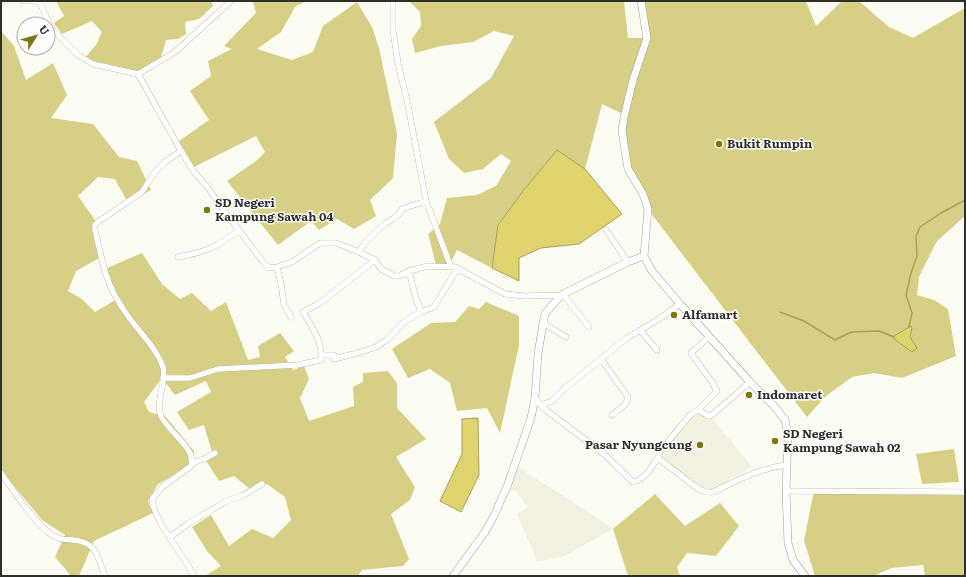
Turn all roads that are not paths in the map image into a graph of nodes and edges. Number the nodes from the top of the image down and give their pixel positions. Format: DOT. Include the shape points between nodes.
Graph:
graph roads {
  1 [pos="23,1"];
  2 [pos="231,1"];
  3 [pos="393,1"];
  4 [pos="641,1"];
  5 [pos="138,74"];
  6 [pos="181,151"];
  7 [pos="426,201"];
  8 [pos="240,230"];
  9 [pos="606,230"];
  10 [pos="359,252"];
  11 [pos="644,256"];
  12 [pos="178,257"];
  13 [pos="375,260"];
  14 [pos="628,262"];
  15 [pos="277,267"];
  16 [pos="450,267"];
  17 [pos="457,269"];
  18 [pos="409,271"];
  19 [pos="562,295"];
  20 [pos="680,304"];
  21 [pos="421,312"];
  22 [pos="291,317"];
  23 [pos="543,323"];
  24 [pos="589,327"];
  25 [pos="640,330"];
  26 [pos="566,337"];
  27 [pos="709,337"];
  28 [pos="657,350"];
  29 [pos="321,355"];
  30 [pos="601,359"];
  31 [pos="163,378"];
  32 [pos="750,382"];
  33 [pos="535,398"];
  34 [pos="542,407"];
  35 [pos="698,410"];
  36 [pos="612,415"];
  37 [pos="215,453"];
  38 [pos="658,458"];
  39 [pos="192,463"];
  40 [pos="787,466"];
  41 [pos="1,473"];
  42 [pos="262,484"];
  43 [pos="786,491"];
  44 [pos="965,492"];
  45 [pos="170,537"];
  46 [pos="105,576"];
  47 [pos="194,576"];
  48 [pos="453,576"];
  49 [pos="805,576"];
  1 -- 5 [label="street" via="40,3 52,28 78,55 93,64"];
  2 -- 5 [label="street" via="175,52"];
  3 -- 7 [label="street" via="393,31 398,63"];
  4 -- 11 [label="main road" via="647,38 633,80 622,131 628,169 643,194 648,209"];
  5 -- 6 [label="street"];
  6 -- 8 [label="street"];
  6 -- 31 [label="street" via="154,173 142,192 95,225 108,280 122,308 155,351 163,369"];
  7 -- 10 [label="street" via="402,209 400,214 386,223 362,246"];
  7 -- 16 [label="street"];
  8 -- 12 [label="street" via="223,243 200,253"];
  8 -- 15 [label="street" via="268,268"];
  9 -- 14 [label="street"];
  10 -- 13 [label="street"];
  10 -- 15 [label="street" via="336,243 320,243 292,262"];
  11 -- 14 [label="main road"];
  11 -- 20 [label="main road" via="652,271"];
  13 -- 18 [label="street" via="381,269 394,276"];
  13 -- 29 [label="street" via="320,303 303,312 319,339"];
  14 -- 19 [label="main road"];
  15 -- 22 [label="street" via="284,306"];
  16 -- 17 [label="street"];
  16 -- 18 [label="street" via="428,266"];
  17 -- 19 [label="street" via="505,294"];
  17 -- 21 [label="street" via="434,307"];
  18 -- 21 [label="street"];
  19 -- 23 [label="main road" via="546,314"];
  19 -- 24 [label="street"];
  20 -- 25 [label="street"];
  20 -- 27 [label="main road"];
  21 -- 29 [label="street" via="405,321 388,339 376,347 334,359 334,355"];
  23 -- 26 [label="street"];
  23 -- 33 [label="main road"];
  25 -- 28 [label="street"];
  25 -- 30 [label="street"];
  27 -- 32 [label="main road"];
  27 -- 35 [label="street" via="691,353 717,391"];
  29 -- 31 [label="street" via="321,360 297,365 218,369 190,378"];
  30 -- 34 [label="street"];
  30 -- 36 [label="street" via="628,397 627,403"];
  31 -- 39 [label="street" via="161,414 166,424 189,450"];
  32 -- 35 [label="street" via="714,414 709,416"];
  32 -- 40 [label="main road" via="785,420 788,435"];
  33 -- 34 [label="street"];
  33 -- 48 [label="main road" via="508,484 494,516"];
  34 -- 38 [label="street" via="604,454 633,482 647,475"];
  35 -- 38 [label="street" via="691,414 665,445"];
  37 -- 39 [label="street"];
  38 -- 40 [label="street" via="697,488 710,493 757,471"];
  39 -- 45 [label="street" via="187,470 154,494 152,499 156,513"];
  40 -- 43 [label="main road"];
  41 -- 46 [label="street" via="43,528 53,536 83,541 90,545"];
  42 -- 45 [label="street" via="189,523"];
  43 -- 44 [label="street"];
  43 -- 49 [label="main road" via="788,543 793,560"];
  45 -- 47 [label="street"];
}
